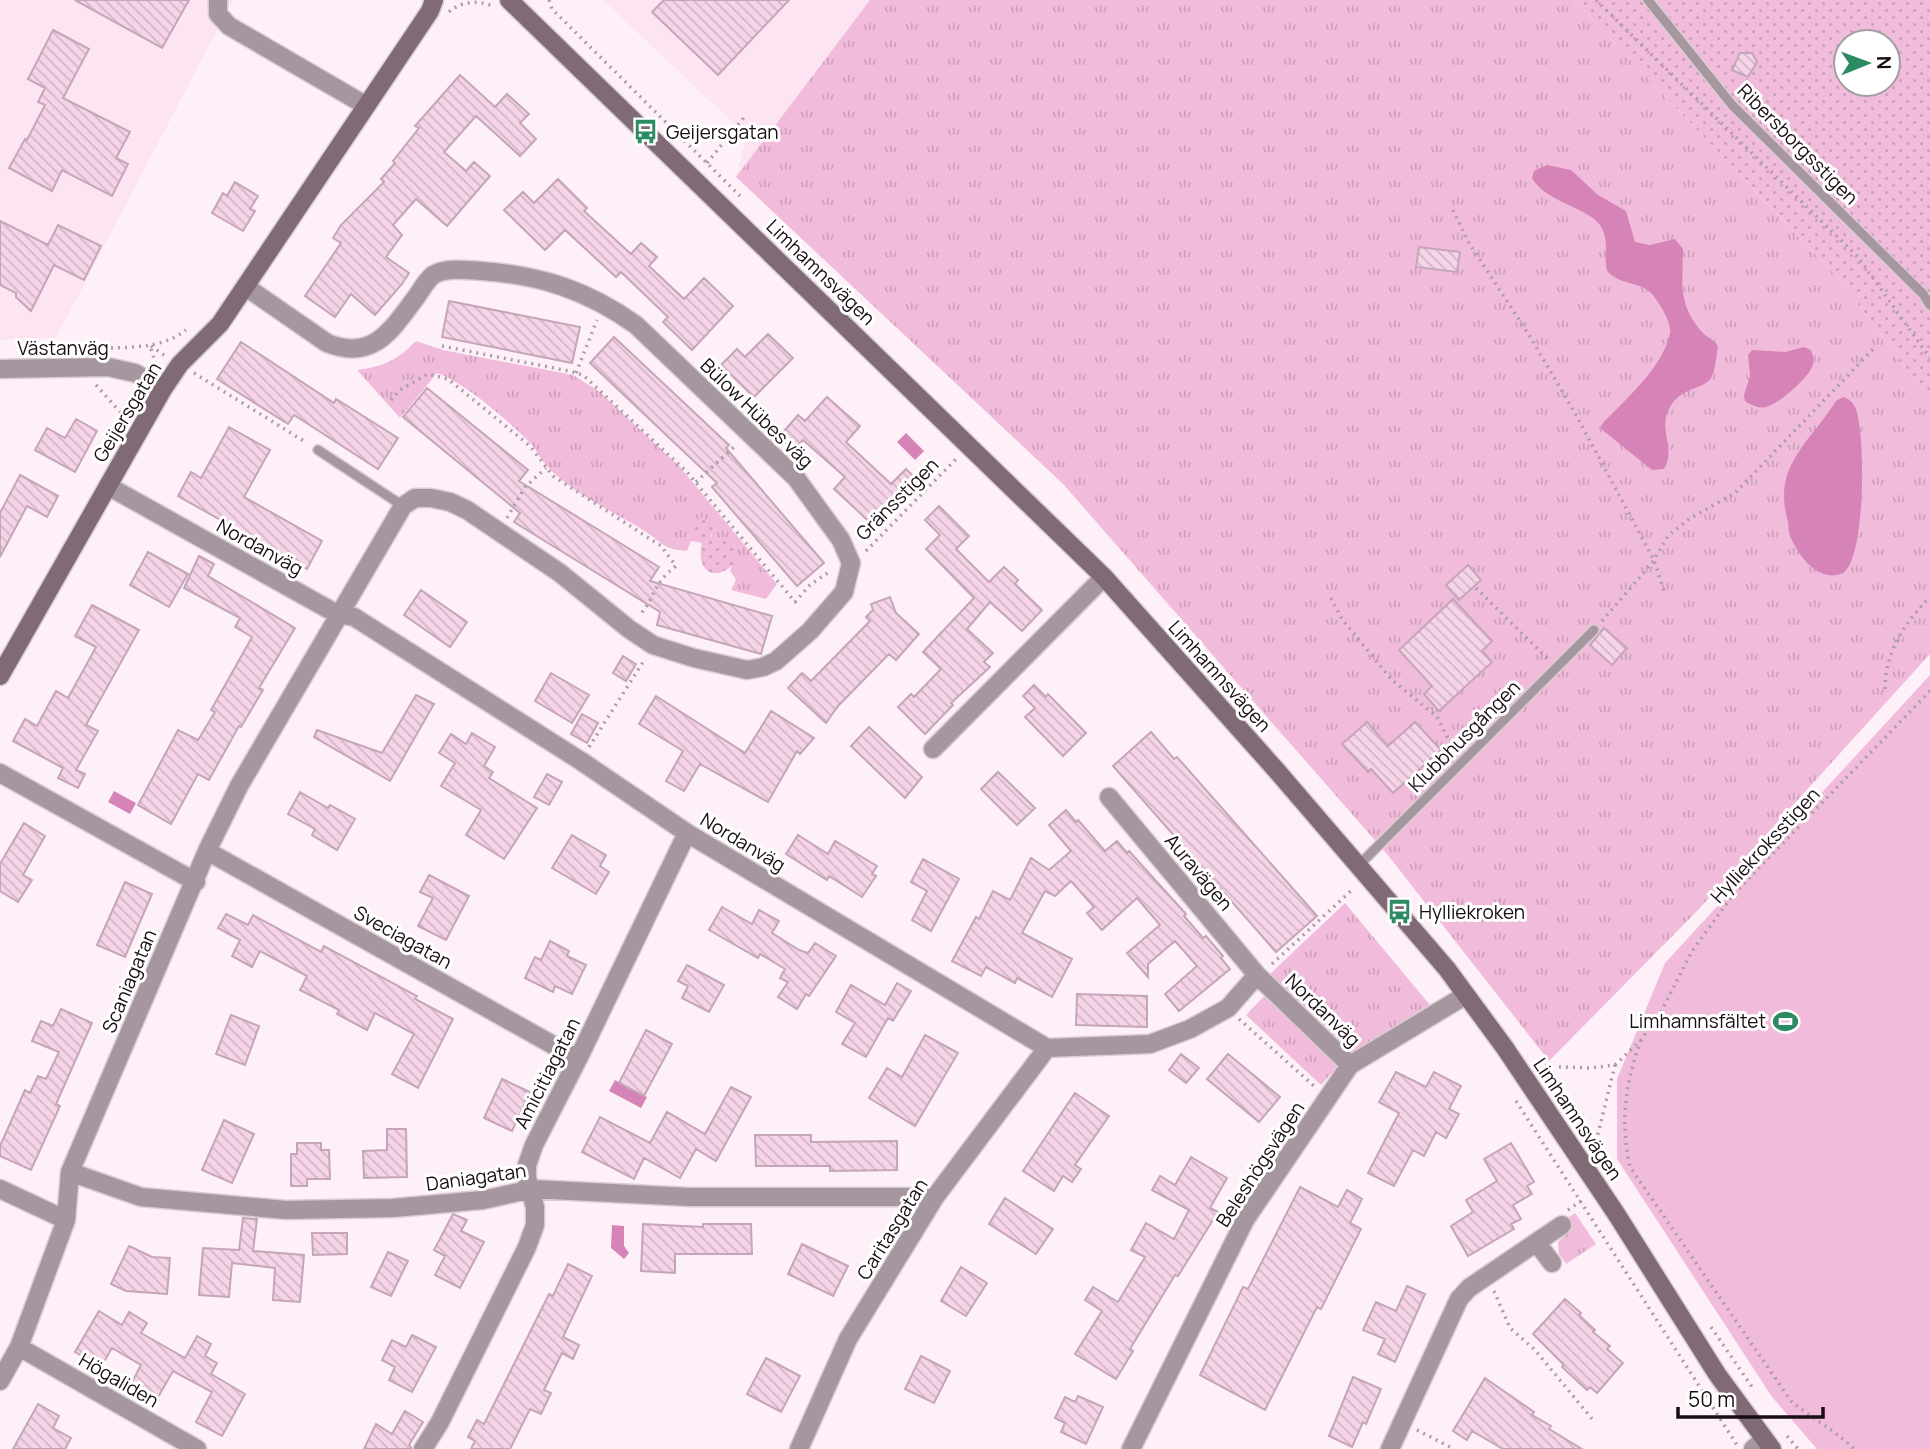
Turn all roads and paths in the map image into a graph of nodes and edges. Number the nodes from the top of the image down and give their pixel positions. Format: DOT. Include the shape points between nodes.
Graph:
graph roads {
  1 [pos="218,0"];
  2 [pos="447,0"];
  3 [pos="519,0"];
  4 [pos="549,0"];
  5 [pos="1596,0"];
  6 [pos="1648,0"];
  7 [pos="505,5"];
  8 [pos="435,10"];
  9 [pos="531,21"];
  10 [pos="365,105"];
  11 [pos="746,116"];
  12 [pos="1453,210"];
  13 [pos="246,287"];
  14 [pos="603,303"];
  15 [pos="1930,305"];
  16 [pos="1876,345"];
  17 [pos="442,346"];
  18 [pos="1930,358"];
  19 [pos="0,369"];
  20 [pos="190,370"];
  21 [pos="576,373"];
  22 [pos="95,384"];
  23 [pos="163,389"];
  24 [pos="391,400"];
  25 [pos="144,422"];
  26 [pos="749,433"];
  27 [pos="318,450"];
  28 [pos="962,453"];
  29 [pos="546,468"];
  30 [pos="696,482"];
  31 [pos="108,486"];
  32 [pos="403,506"];
  33 [pos="497,531"];
  34 [pos="1654,560"];
  35 [pos="851,563"];
  36 [pos="1104,577"];
  37 [pos="1476,588"];
  38 [pos="1665,593"];
  39 [pos="1930,597"];
  40 [pos="1331,598"];
  41 [pos="337,614"];
  42 [pos="629,629"];
  43 [pos="1594,630"];
  44 [pos="653,645"];
  45 [pos="1557,668"];
  46 [pos="0,676"];
  47 [pos="1885,689"];
  48 [pos="1930,691"];
  49 [pos="933,749"];
  50 [pos="581,761"];
  51 [pos="1462,764"];
  52 [pos="0,773"];
  53 [pos="1109,797"];
  54 [pos="687,833"];
  55 [pos="207,851"];
  56 [pos="1358,866"];
  57 [pos="196,882"];
  58 [pos="1358,885"];
  59 [pos="1264,970"];
  60 [pos="1466,995"];
  61 [pos="1227,1008"];
  62 [pos="1641,1040"];
  63 [pos="1047,1048"];
  64 [pos="578,1059"];
  65 [pos="1350,1065"];
  66 [pos="1615,1065"];
  67 [pos="1537,1066"];
  68 [pos="1514,1097"];
  69 [pos="1328,1098"];
  70 [pos="1593,1155"];
  71 [pos="70,1172"];
  72 [pos="0,1189"];
  73 [pos="531,1189"];
  74 [pos="935,1197"];
  75 [pos="66,1220"];
  76 [pos="1563,1225"];
  77 [pos="1537,1243"];
  78 [pos="1552,1263"];
  79 [pos="1487,1276"];
  80 [pos="19,1347"];
  81 [pos="0,1381"];
  82 [pos="1593,1420"];
  83 [pos="1402,1422"];
  84 [pos="1763,1446"];
  85 [pos="197,1449"];
  86 [pos="423,1449"];
  87 [pos="799,1449"];
  88 [pos="1131,1449"];
  89 [pos="1390,1449"];
  90 [pos="1454,1449"];
  91 [pos="1740,1449"];
  92 [pos="1853,1449"];
  1 -- 10 [label="street" via="218,14 229,26"];
  2 -- 8 [label="main road, Geijersgatan"];
  3 -- 9 [label="main road, Limhamnsvägen"];
  4 -- 11 [label="path" via="552,9 707,163"];
  5 -- 18 [label="path" via="1858,257"];
  6 -- 15 [label="lane, Ribersborgsstigen" via="1732,105"];
  7 -- 8 [label="path" via="477,2"];
  7 -- 9 [label="main road, Limhamnsvägen"];
  8 -- 10 [label="main road, Geijersgatan"];
  9 -- 36 [label="main road, Limhamnsvägen"];
  10 -- 13 [label="main road, Geijersgatan"];
  12 -- 34 [label="path" via="1576,415"];
  13 -- 14 [label="street, Bülow Hübes väg" via="327,343 356,349 380,341 432,276 442,271 530,277"];
  13 -- 23 [label="main road, Geijersgatan"];
  14 -- 21 [label="path"];
  14 -- 26 [label="street, Bülow Hübes väg" via="636,325"];
  16 -- 34 [label="path" via="1735,493 1689,519 1668,537"];
  17 -- 21 [label="path"];
  19 -- 23 [label="street, Västanväg" via="108,367 135,373"];
  20 -- 27 [label="path"];
  21 -- 30 [label="path" via="596,385"];
  22 -- 25 [label="path" via="120,412"];
  23 -- 25 [label="main road, Geijersgatan"];
  24 -- 29 [label="path" via="428,374 449,379 530,446"];
  25 -- 31 [label="main road, Geijersgatan"];
  26 -- 30 [label="path"];
  26 -- 35 [label="street, Bülow Hübes väg" via="796,478 841,540"];
  27 -- 32 [label="lane"];
  28 -- 35 [label="path, Gränsstigen"];
  29 -- 33 [label="path" via="525,487"];
  29 -- 42 [label="path" via="661,546 676,566 664,575"];
  30 -- 35 [label="path, Gränsstigen" via="794,602 810,585"];
  31 -- 41 [label="street, Nordanväg"];
  31 -- 46 [label="main road, Geijersgatan"];
  32 -- 33 [label="street" via="415,498 450,502"];
  32 -- 41 [label="street"];
  33 -- 42 [label="street" via="581,588"];
  34 -- 38 [label="path"];
  34 -- 43 [label="path"];
  35 -- 44 [label="street" via="845,592 810,631 763,667 729,667"];
  36 -- 49 [label="street"];
  36 -- 56 [label="main road, Limhamnsvägen"];
  37 -- 45 [label="path"];
  39 -- 47 [label="path" via="1894,644"];
  40 -- 51 [label="path" via="1342,619 1391,679 1437,718"];
  41 -- 50 [label="street, Nordanväg" via="354,617"];
  41 -- 55 [label="street, Scaniagatan"];
  42 -- 44 [label="street"];
  43 -- 45 [label="lane, Klubbhusgången"];
  44 -- 50 [label="path"];
  45 -- 51 [label="lane, Klubbhusgången"];
  48 -- 62 [label="path, Hylliekroksstigen" via="1733,895 1692,951"];
  50 -- 54 [label="street, Nordanväg"];
  51 -- 56 [label="lane, Klubbhusgången"];
  52 -- 57 [label="street"];
  53 -- 59 [label="street, Auravägen"];
  54 -- 63 [label="street, Nordanväg"];
  54 -- 64 [label="street, Amicitiagatan"];
  55 -- 57 [label="street, Scaniagatan"];
  55 -- 64 [label="street, Sveciagatan"];
  56 -- 60 [label="main road, Limhamnsvägen"];
  57 -- 71 [label="street, Scaniagatan"];
  58 -- 59 [label="path"];
  59 -- 61 [label="street, Nordanväg"];
  59 -- 65 [label="street, Nordanväg"];
  60 -- 65 [label="street, Beleshögsvägen"];
  60 -- 84 [label="main road, Limhamnsvägen" via="1617,1215"];
  61 -- 63 [label="street, Nordanväg" via="1150,1044"];
  61 -- 69 [label="path"];
  62 -- 66 [label="path, Hylliekroksstigen"];
  62 -- 92 [label="path" via="1628,1075 1625,1104 1630,1167 1791,1401"];
  63 -- 74 [label="street, Caritasgatan"];
  64 -- 73 [label="street, Amicitiagatan" via="534,1145 527,1165"];
  65 -- 69 [label="street, Beleshögsvägen"];
  66 -- 67 [label="path"];
  66 -- 70 [label="path"];
  68 -- 91 [label="path"];
  69 -- 88 [label="street, Beleshögsvägen" via="1245,1220"];
  71 -- 73 [label="street, Daniagatan" via="141,1197 286,1210 393,1208 483,1200"];
  71 -- 75 [label="street, Scaniagatan"];
  72 -- 75 [label="street"];
  73 -- 74 [label="street, Daniagatan" via="690,1197"];
  73 -- 86 [label="street, Amicitiagatan" via="535,1224 527,1247"];
  74 -- 87 [label="street, Caritasgatan" via="848,1339"];
  75 -- 80 [label="street, Scaniagatan"];
  76 -- 77 [label="street"];
  77 -- 78 [label="street"];
  77 -- 79 [label="street"];
  79 -- 82 [label="path" via="1510,1328 1535,1350"];
  79 -- 83 [label="street" via="1459,1299"];
  80 -- 81 [label="street, Scaniagatan"];
  80 -- 85 [label="street, Högaliden"];
  83 -- 89 [label="street"];
  83 -- 90 [label="path"];
}
